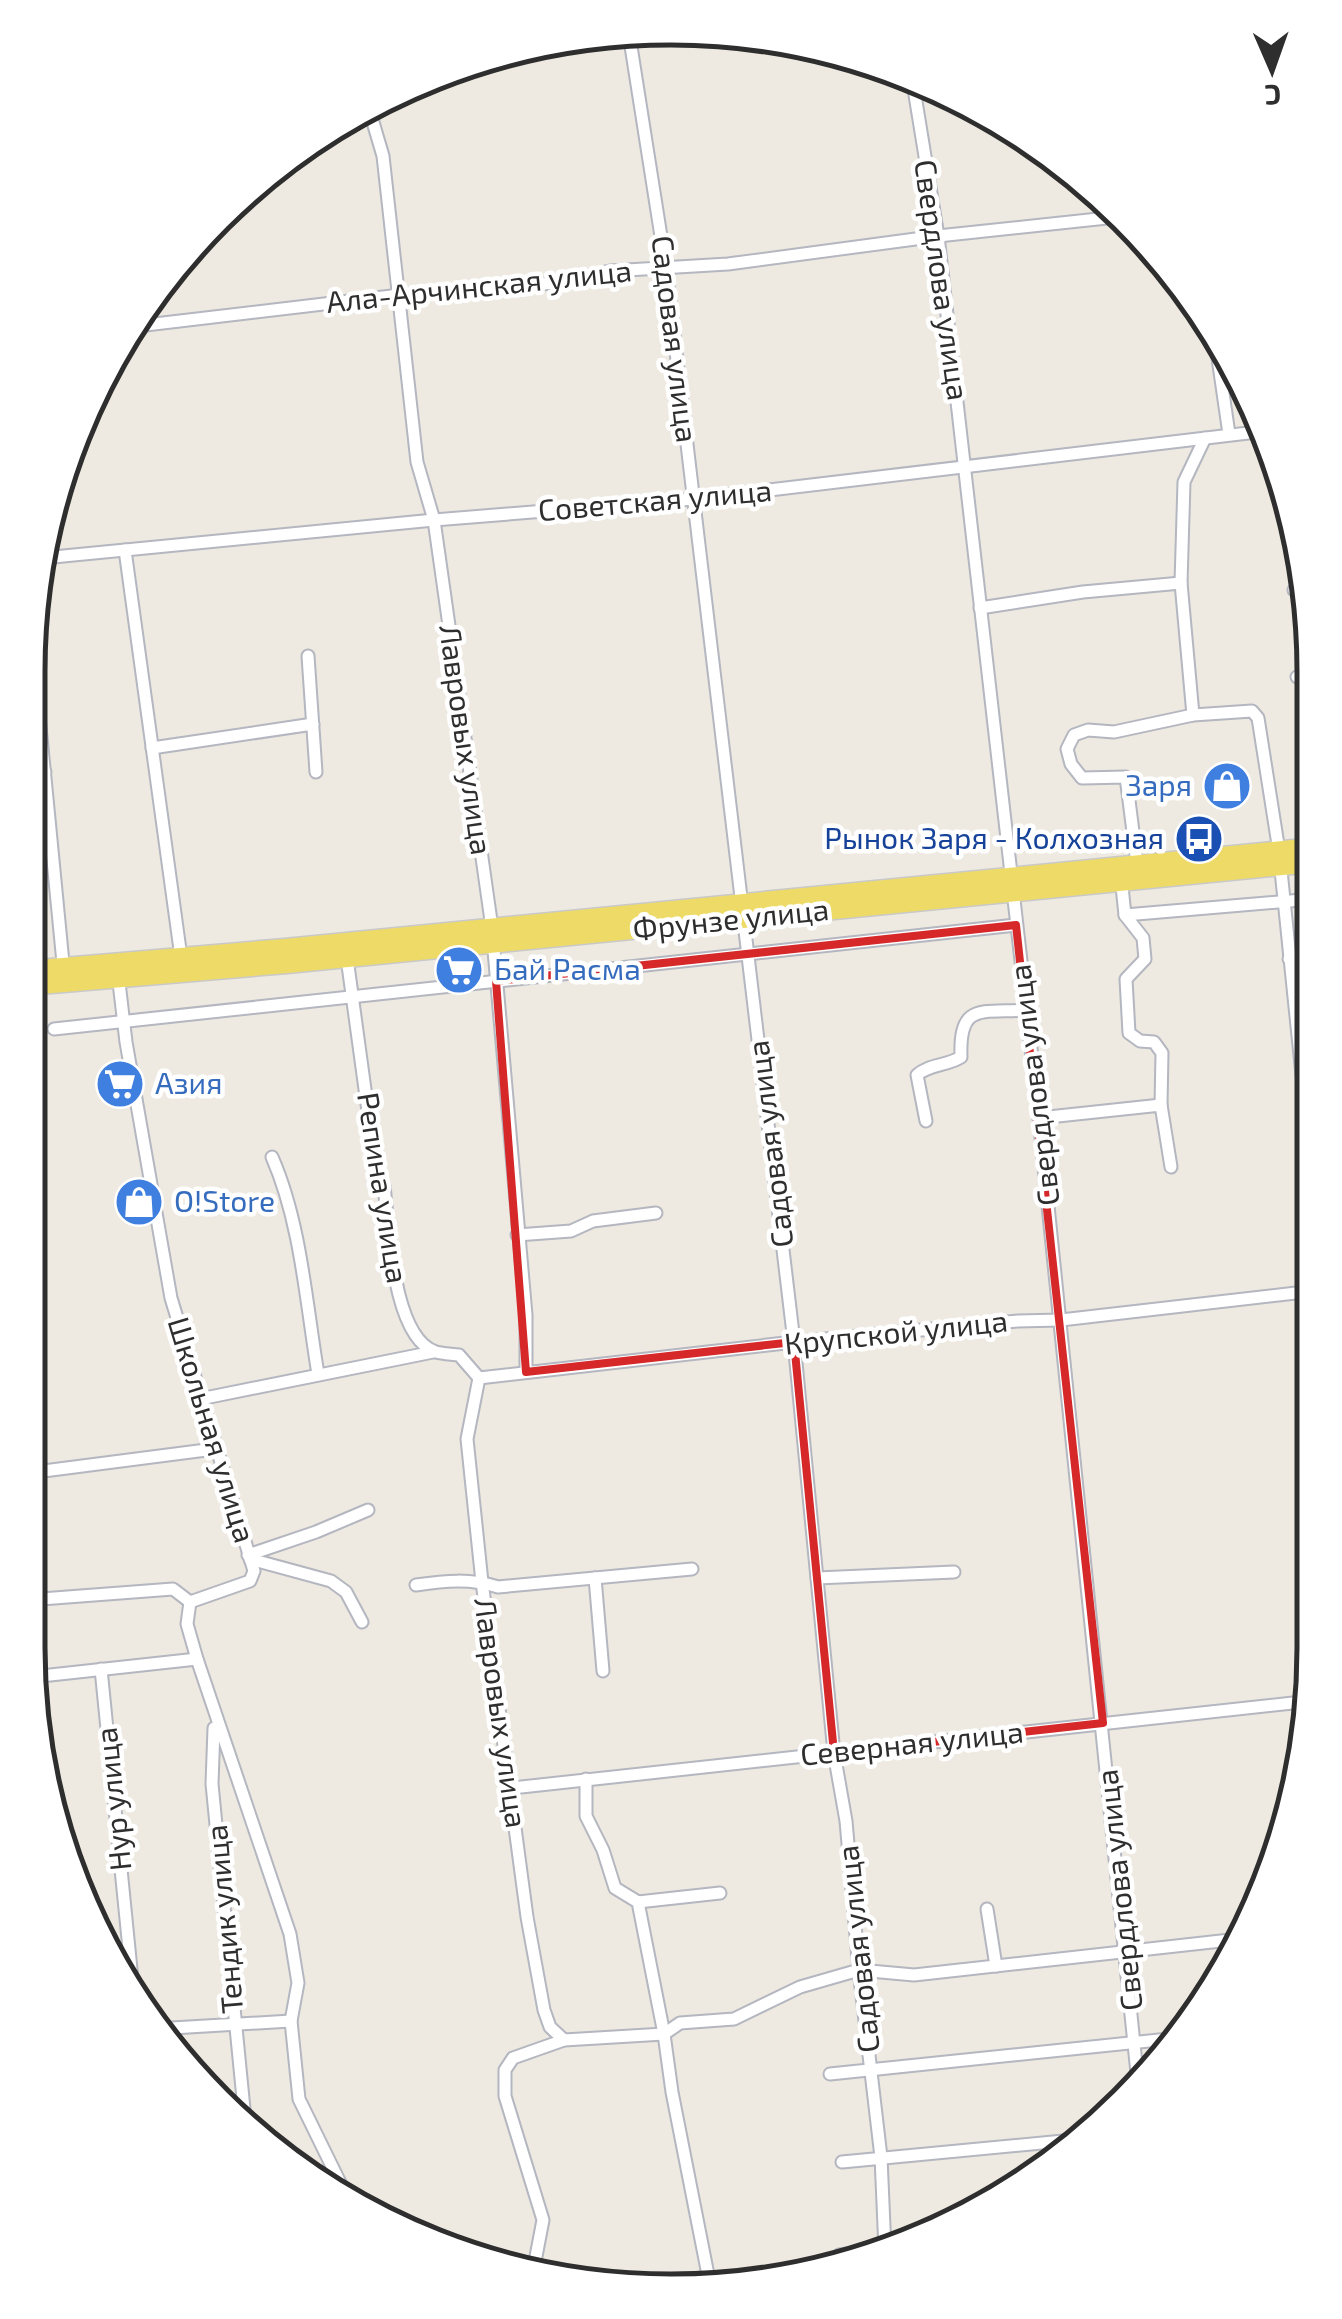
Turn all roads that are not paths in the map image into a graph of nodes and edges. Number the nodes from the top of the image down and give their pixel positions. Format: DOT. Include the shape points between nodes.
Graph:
graph roads {
  1 [pos="631,46"];
  2 [pos="915,95"];
  3 [pos="373,121"];
  4 [pos="1104,218"];
  5 [pos="938,236"];
  6 [pos="666,268"];
  7 [pos="400,295"];
  8 [pos="150,325"];
  9 [pos="1220,371"];
  10 [pos="1249,432"];
  11 [pos="1229,434"];
  12 [pos="1204,438"];
  13 [pos="965,468"];
  14 [pos="694,499"];
  15 [pos="434,520"];
  16 [pos="125,550"];
  17 [pos="56,557"];
  18 [pos="1181,582"];
  19 [pos="980,608"];
  20 [pos="308,656"];
  21 [pos="1192,714"];
  22 [pos="312,724"];
  23 [pos="152,748"];
  24 [pos="45,772"];
  25 [pos="316,772"];
  26 [pos="1297,853"];
  27 [pos="1279,858"];
  28 [pos="1297,861"];
  29 [pos="1126,869"];
  30 [pos="1010,884"];
  31 [pos="1297,901"];
  32 [pos="1284,902"];
  33 [pos="744,911"];
  34 [pos="1125,915"];
  35 [pos="1016,924"];
  36 [pos="492,936"];
  37 [pos="749,954"];
  38 [pos="181,956"];
  39 [pos="347,958"];
  40 [pos="1289,959"];
  41 [pos="1297,959"];
  42 [pos="117,970"];
  43 [pos="45,972"];
  44 [pos="64,975"];
  45 [pos="45,981"];
  46 [pos="496,981"];
  47 [pos="353,998"];
  48 [pos="1026,1010"];
  49 [pos="124,1020"];
  50 [pos="54,1029"];
  51 [pos="1297,1033"];
  52 [pos="1161,1105"];
  53 [pos="1039,1118"];
  54 [pos="926,1121"];
  55 [pos="272,1157"];
  56 [pos="1170,1168"];
  57 [pos="656,1214"];
  58 [pos="517,1234"];
  59 [pos="1297,1293"];
  60 [pos="1061,1320"];
  61 [pos="794,1342"];
  62 [pos="434,1352"];
  63 [pos="526,1372"];
  64 [pos="318,1374"];
  65 [pos="479,1378"];
  66 [pos="200,1399"];
  67 [pos="214,1449"];
  68 [pos="45,1470"];
  69 [pos="368,1510"];
  70 [pos="249,1557"];
  71 [pos="692,1569"];
  72 [pos="954,1572"];
  73 [pos="594,1578"];
  74 [pos="817,1578"];
  75 [pos="482,1582"];
  76 [pos="416,1585"];
  77 [pos="45,1599"];
  78 [pos="190,1602"];
  79 [pos="362,1622"];
  80 [pos="196,1659"];
  81 [pos="101,1669"];
  82 [pos="603,1671"];
  83 [pos="46,1675"];
  84 [pos="1295,1703"];
  85 [pos="214,1719"];
  86 [pos="1104,1724"];
  87 [pos="834,1752"];
  88 [pos="586,1780"];
  89 [pos="512,1788"];
  90 [pos="720,1893"];
  91 [pos="638,1902"];
  92 [pos="987,1909"];
  93 [pos="1223,1942"];
  94 [pos="1127,1951"];
  95 [pos="130,1963"];
  96 [pos="996,1966"];
  97 [pos="858,1970"];
  98 [pos="291,2021"];
  99 [pos="234,2024"];
  100 [pos="173,2028"];
  101 [pos="664,2034"];
  102 [pos="1160,2039"];
  103 [pos="564,2040"];
  104 [pos="1134,2040"];
  105 [pos="1137,2067"];
  106 [pos="871,2068"];
  107 [pos="830,2074"];
  108 [pos="244,2106"];
  109 [pos="1056,2141"];
  110 [pos="881,2157"];
  111 [pos="842,2162"];
  112 [pos="337,2177"];
  113 [pos="885,2236"];
  114 [pos="536,2259"];
  115 [pos="708,2273"];
  1 -- 6 [label="street, Садовая улица"];
  2 -- 5 [label="street, Свердлова улица"];
  3 -- 7 [label="street, Лавровых улица"];
  4 -- 5 [label="street, Ала-Арчинская улица"];
  5 -- 6 [label="street, Ала-Арчинская улица"];
  5 -- 13 [label="street, Свердлова улица"];
  6 -- 7 [label="street, Ала-Арчинская улица"];
  6 -- 14 [label="street, Садовая улица"];
  7 -- 8 [label="street, Ала-Арчинская улица"];
  7 -- 15 [label="street, Лавровых улица" via="417,462"];
  9 -- 11 [label="street"];
  10 -- 11 [label="street, Советская улица"];
  11 -- 12 [label="street, Советская улица"];
  12 -- 13 [label="street, Советская улица"];
  12 -- 18 [label="street" via="1184,482"];
  13 -- 14 [label="street, Советская улица"];
  13 -- 19 [label="street, Свердлова улица"];
  14 -- 15 [label="street, Советская улица"];
  14 -- 33 [label="street, Садовая улица"];
  15 -- 16 [label="street, Советская улица"];
  15 -- 36 [label="street, Лавровых улица"];
  16 -- 17 [label="street, Советская улица"];
  16 -- 23 [label="street"];
  18 -- 19 [label="street"];
  18 -- 21 [label="street"];
  19 -- 30 [label="street, Свердлова улица"];
  20 -- 22 [label="street"];
  21 -- 27 [label="street" via="1252,711 1258,718"];
  21 -- 29 [label="street" via="1114,732 1088,730 1074,735 1067,749 1082,778 1126,776"];
  22 -- 23 [label="street"];
  22 -- 25 [label="street"];
  23 -- 38 [label="street"];
  24 -- 44 [label="street"];
  26 -- 27 [label="main road, Фрунзе улица"];
  27 -- 28 [label="main road, Фрунзе улица"];
  27 -- 29 [label="main road, Фрунзе улица"];
  27 -- 32 [label="street"];
  29 -- 30 [label="main road, Фрунзе улица"];
  29 -- 34 [label="street"];
  30 -- 33 [label="main road, Фрунзе улица"];
  30 -- 35 [label="street, Свердлова улица"];
  31 -- 32 [label="street"];
  32 -- 34 [label="street"];
  32 -- 40 [label="street"];
  33 -- 36 [label="main road, Фрунзе улица"];
  33 -- 37 [label="street, Садовая улица"];
  34 -- 52 [label="street" via="1143,938 1145,959 1126,979 1129,1033 1154,1042 1162,1053"];
  35 -- 37 [label="street"];
  35 -- 48 [label="street, Свердлова улица"];
  36 -- 38 [label="main road, Фрунзе улица"];
  36 -- 39 [label="main road, Фрунзе улица"];
  36 -- 46 [label="street, Лавровых улица"];
  37 -- 46 [label="street"];
  37 -- 61 [label="street, Садовая улица"];
  38 -- 42 [label="main road, Фрунзе улица"];
  39 -- 42 [label="main road, Фрунзе улица"];
  39 -- 47 [label="street, Репина улица"];
  40 -- 41 [label="street"];
  40 -- 51 [label="street"];
  42 -- 44 [label="main road, Фрунзе улица"];
  42 -- 49 [label="street, Школьная улица"];
  43 -- 44 [label="main road, Фрунзе улица"];
  44 -- 45 [label="main road, Фрунзе улица"];
  46 -- 47 [label="street"];
  46 -- 58 [label="street, Лавровых улица"];
  47 -- 49 [label="street"];
  47 -- 62 [label="street, Репина улица" via="398,1291 409,1327"];
  48 -- 53 [label="street, Свердлова улица"];
  48 -- 54 [label="street" via="966,1018 961,1057 918,1076"];
  49 -- 50 [label="street"];
  49 -- 66 [label="street, Школьная улица" via="171,1298"];
  52 -- 53 [label="street"];
  52 -- 56 [label="street"];
  53 -- 60 [label="street, Свердлова улица"];
  55 -- 64 [label="street" via="294,1234"];
  57 -- 58 [label="street"];
  58 -- 63 [label="street, Лавровых улица"];
  59 -- 60 [label="street, Крупской улица"];
  60 -- 61 [label="street, Крупской улица"];
  60 -- 86 [label="street, Свердлова улица"];
  61 -- 63 [label="street, Крупской улица"];
  61 -- 74 [label="street, Садовая улица"];
  62 -- 64 [label="street"];
  62 -- 65 [label="street, Репина улица" via="460,1355"];
  63 -- 65 [label="street, Крупской улица"];
  64 -- 66 [label="street"];
  65 -- 75 [label="street, Лавровых улица" via="467,1439"];
  66 -- 67 [label="street, Школьная улица"];
  67 -- 68 [label="street"];
  67 -- 70 [label="street, Школьная улица"];
  69 -- 70 [label="street"];
  70 -- 78 [label="street, Школьная улица" via="250,1582"];
  70 -- 79 [label="street" via="331,1581 346,1592"];
  71 -- 73 [label="street"];
  72 -- 74 [label="street"];
  73 -- 75 [label="street" via="498,1587"];
  73 -- 82 [label="street"];
  74 -- 87 [label="street, Садовая улица"];
  75 -- 76 [label="street"];
  75 -- 89 [label="street, Лавровых улица"];
  77 -- 78 [label="street" via="173,1589"];
  78 -- 80 [label="street" via="187,1624"];
  80 -- 81 [label="street"];
  80 -- 85 [label="street"];
  81 -- 83 [label="street"];
  81 -- 95 [label="street, Нур улица"];
  84 -- 86 [label="street, Северная улица"];
  85 -- 98 [label="street" via="290,1934 298,1983"];
  85 -- 99 [label="street, Тендик улица" via="212,1784"];
  86 -- 87 [label="street, Северная улица"];
  86 -- 94 [label="street, Свердлова улица"];
  87 -- 88 [label="street, Северная улица"];
  87 -- 97 [label="street, Садовая улица"];
  88 -- 89 [label="street, Северная улица"];
  88 -- 91 [label="street" via="586,1816 615,1888"];
  89 -- 103 [label="street, Лавровых улица" via="544,2010"];
  90 -- 91 [label="street"];
  91 -- 101 [label="street"];
  92 -- 96 [label="street"];
  93 -- 94 [label="street"];
  94 -- 96 [label="street"];
  94 -- 104 [label="street, Свердлова улица"];
  96 -- 97 [label="street" via="914,1976"];
  97 -- 101 [label="street" via="800,1987 734,2019 680,2023"];
  97 -- 106 [label="street, Садовая улица"];
  98 -- 99 [label="street"];
  98 -- 112 [label="street" via="299,2100"];
  99 -- 100 [label="street"];
  99 -- 108 [label="street, Тендик улица"];
  101 -- 103 [label="street"];
  101 -- 115 [label="street"];
  102 -- 104 [label="street"];
  103 -- 114 [label="street" via="513,2058 505,2070 505,2096 543,2220"];
  104 -- 105 [label="street, Свердлова улица"];
  104 -- 106 [label="street"];
  106 -- 107 [label="street"];
  106 -- 110 [label="street, Садовая улица"];
  109 -- 110 [label="street"];
  110 -- 111 [label="street"];
  110 -- 113 [label="street, Садовая улица"];
}
